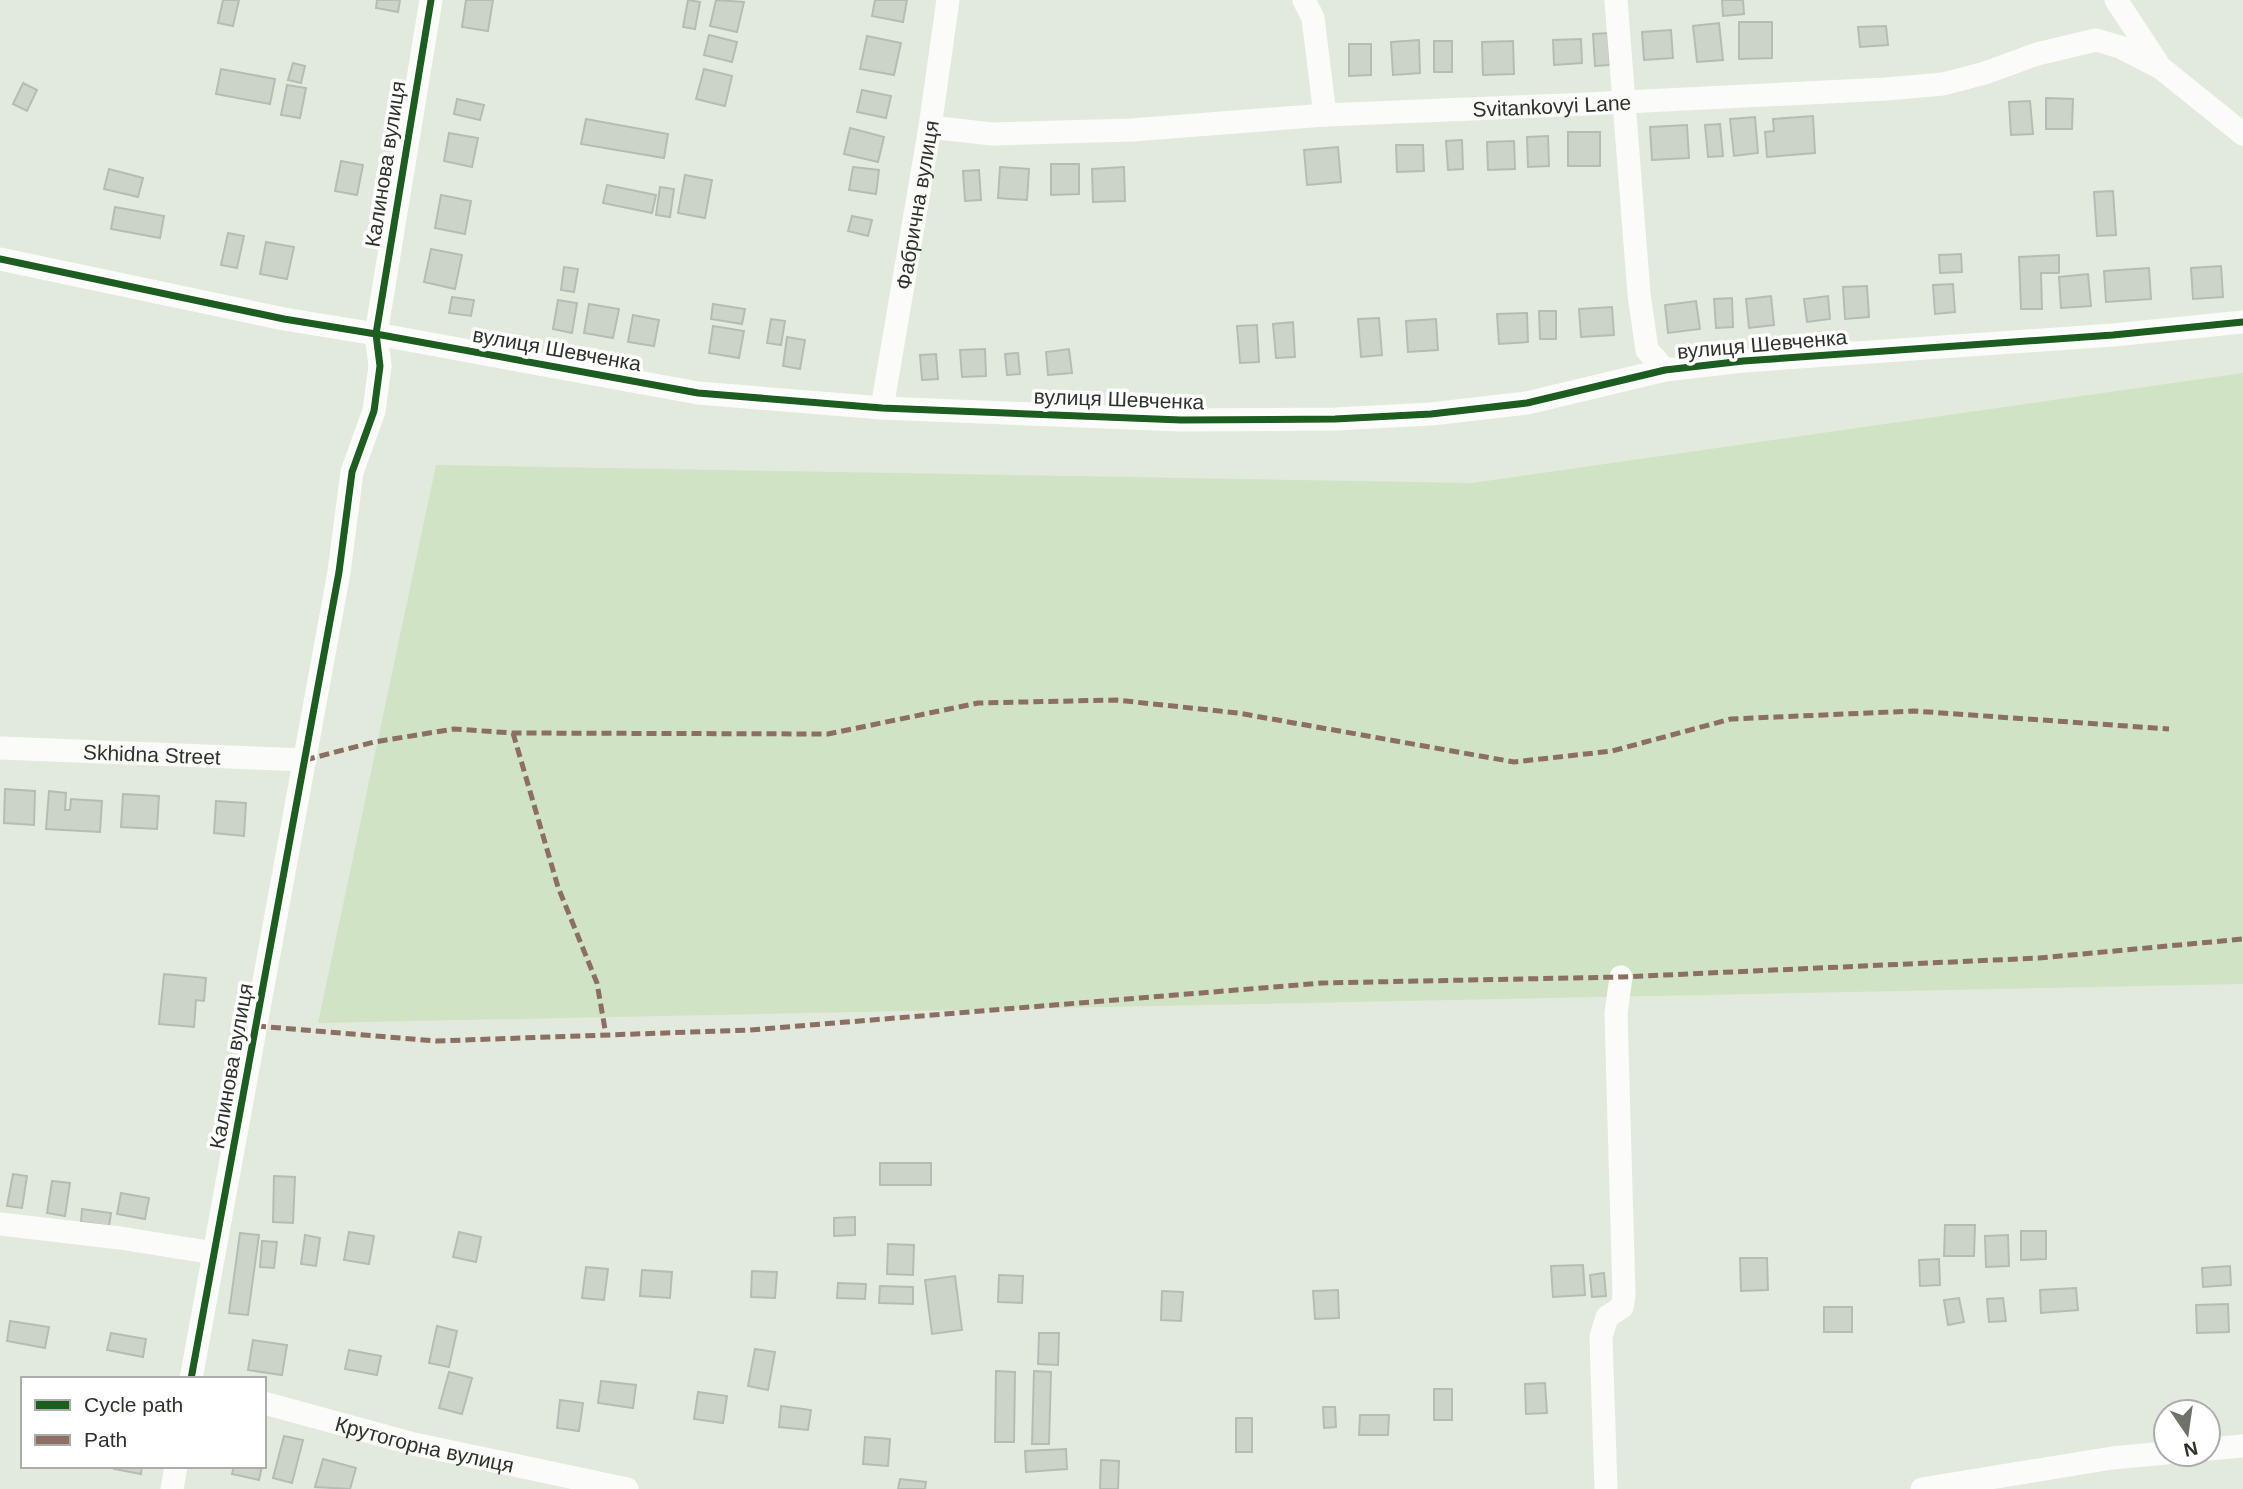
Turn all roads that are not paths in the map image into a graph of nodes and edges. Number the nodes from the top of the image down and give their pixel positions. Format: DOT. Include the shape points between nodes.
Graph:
graph roads {
  1 [pos="431,0"];
  2 [pos="948,0"];
  3 [pos="1304,0"];
  4 [pos="1616,0"];
  5 [pos="2116,0"];
  6 [pos="2161,68"];
  7 [pos="1625,103"];
  8 [pos="1325,115"];
  9 [pos="930,127"];
  10 [pos="2243,134"];
  11 [pos="0,259"];
  12 [pos="2243,322"];
  13 [pos="376,334"];
  14 [pos="1665,370"];
  15 [pos="882,408"];
  16 [pos="0,748"];
  17 [pos="305,760"];
  18 [pos="1621,977"];
  19 [pos="0,1224"];
  20 [pos="214,1254"];
  21 [pos="191,1377"];
  22 [pos="266,1405"];
  23 [pos="2243,1446"];
  24 [pos="2222,1448"];
  25 [pos="2152,1454"];
  26 [pos="176,1468"];
  27 [pos="172,1489"];
  28 [pos="627,1489"];
  29 [pos="1606,1489"];
  30 [pos="1922,1489"];
  1 -- 13 [label="street, Калинова вулиця"];
  2 -- 9 [label="street, Фабрична вулиця"];
  3 -- 8 [label="street" via="1313,18"];
  4 -- 7 [label="street"];
  5 -- 6 [label="street"];
  6 -- 7 [label="street, Svitankovyi Lane" via="2096,40 1943,84"];
  6 -- 10 [label="street"];
  7 -- 8 [label="street, Svitankovyi Lane"];
  7 -- 14 [label="street" via="1647,350"];
  8 -- 9 [label="street, Svitankovyi Lane" via="1132,130 992,134"];
  9 -- 15 [label="street, Фабрична вулиця"];
  11 -- 13 [label="street, вулиця Шевченка"];
  12 -- 14 [label="street, вулиця Шевченка"];
  13 -- 15 [label="street, вулиця Шевченка" via="698,393"];
  13 -- 17 [label="street, Калинова вулиця" via="380,366 374,411 352,472"];
  14 -- 15 [label="street, вулиця Шевченка" via="1527,403 1335,419 1181,420"];
  16 -- 17 [label="street, Skhidna Street"];
  17 -- 20 [label="street, Калинова вулиця"];
  18 -- 29 [label="street" via="1616,1013 1624,1295 1622,1307 1606,1317 1601,1337"];
  19 -- 20 [label="street"];
  20 -- 21 [label="street, Калинова вулиця"];
  22 -- 28 [label="street, Крутогорна вулиця" via="414,1444"];
  23 -- 24 [label="street"];
  25 -- 30 [label="street"];
  26 -- 27 [label="street"];
}
